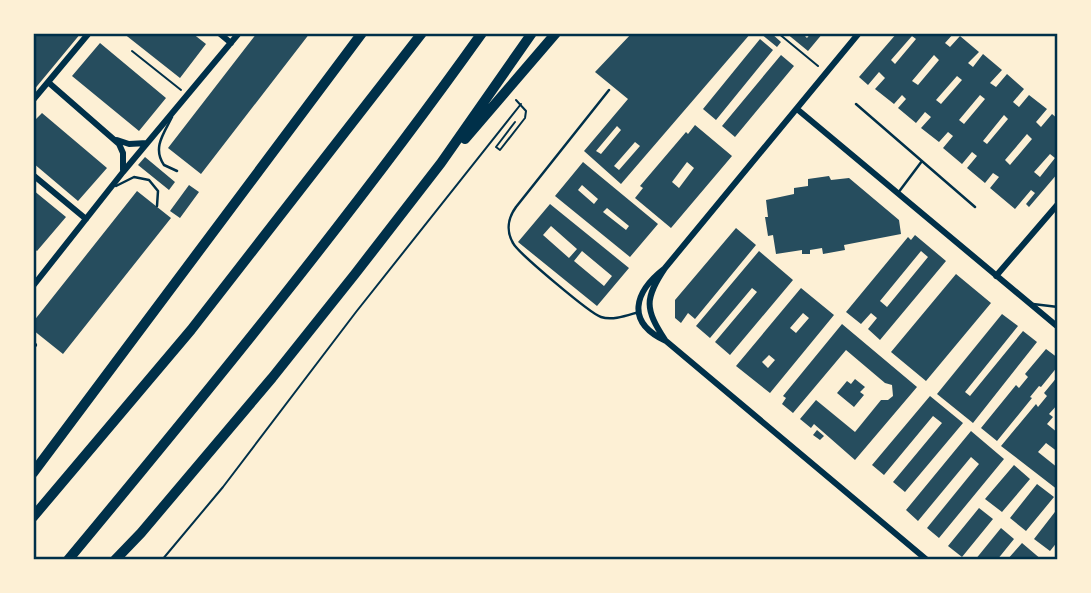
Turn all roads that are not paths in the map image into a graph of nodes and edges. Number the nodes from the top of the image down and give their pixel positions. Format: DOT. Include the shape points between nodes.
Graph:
graph roads {
  1 [pos="89,33"];
  2 [pos="219,33"];
  3 [pos="239,33"];
  4 [pos="362,33"];
  5 [pos="422,33"];
  6 [pos="482,33"];
  7 [pos="532,33"];
  8 [pos="556,33"];
  9 [pos="859,33"];
  10 [pos="231,43"];
  11 [pos="48,82"];
  12 [pos="609,90"];
  13 [pos="33,100"];
  14 [pos="856,104"];
  15 [pos="176,108"];
  16 [pos="797,108"];
  17 [pos="112,137"];
  18 [pos="147,143"];
  19 [pos="922,161"];
  20 [pos="441,163"];
  21 [pos="177,170"];
  22 [pos="123,172"];
  23 [pos="33,175"];
  24 [pos="110,189"];
  25 [pos="898,193"];
  26 [pos="1058,204"];
  27 [pos="157,205"];
  28 [pos="975,206"];
  29 [pos="86,219"];
  30 [pos="665,268"];
  31 [pos="996,275"];
  32 [pos="33,285"];
  33 [pos="1030,303"];
  34 [pos="1058,307"];
  35 [pos="639,312"];
  36 [pos="1058,327"];
  37 [pos="667,341"];
  38 [pos="33,473"];
  39 [pos="33,517"];
  40 [pos="141,533"];
  41 [pos="68,560"];
  42 [pos="115,560"];
  43 [pos="124,560"];
  44 [pos="928,560"];
  1 -- 11 [label="street"];
  2 -- 10 [label="street"];
  3 -- 10 [label="street"];
  4 -- 38 [label="highway"];
  5 -- 39 [label="highway" via="191,330"];
  6 -- 41 [label="highway" via="219,379"];
  7 -- 20 [label="highway"];
  8 -- 20 [label="highway"];
  9 -- 16 [label="street"];
  10 -- 15 [label="street"];
  11 -- 13 [label="street"];
  11 -- 17 [label="street"];
  12 -- 35 [label="lane" via="516,207 509,232 517,249 594,314 610,318"];
  14 -- 19 [label="lane"];
  15 -- 18 [label="street"];
  15 -- 21 [label="lane" via="158,151 164,164"];
  16 -- 25 [label="street"];
  16 -- 30 [label="street"];
  17 -- 18 [label="street" via="129,144"];
  17 -- 22 [label="street" via="123,153"];
  18 -- 22 [label="street"];
  19 -- 25 [label="lane"];
  19 -- 28 [label="lane"];
  20 -- 40 [label="highway" via="279,370"];
  22 -- 24 [label="street"];
  23 -- 29 [label="street"];
  24 -- 27 [label="lane" via="142,177 158,191"];
  24 -- 29 [label="street"];
  25 -- 31 [label="street"];
  26 -- 31 [label="street"];
  29 -- 32 [label="street"];
  30 -- 35 [label="street" via="642,289"];
  30 -- 37 [label="street" via="650,293 649,308"];
  31 -- 33 [label="street"];
  33 -- 34 [label="lane"];
  33 -- 36 [label="street"];
  35 -- 37 [label="street" via="648,330"];
  37 -- 44 [label="street"];
  40 -- 42 [label="highway"];
  40 -- 43 [label="highway"];
}
